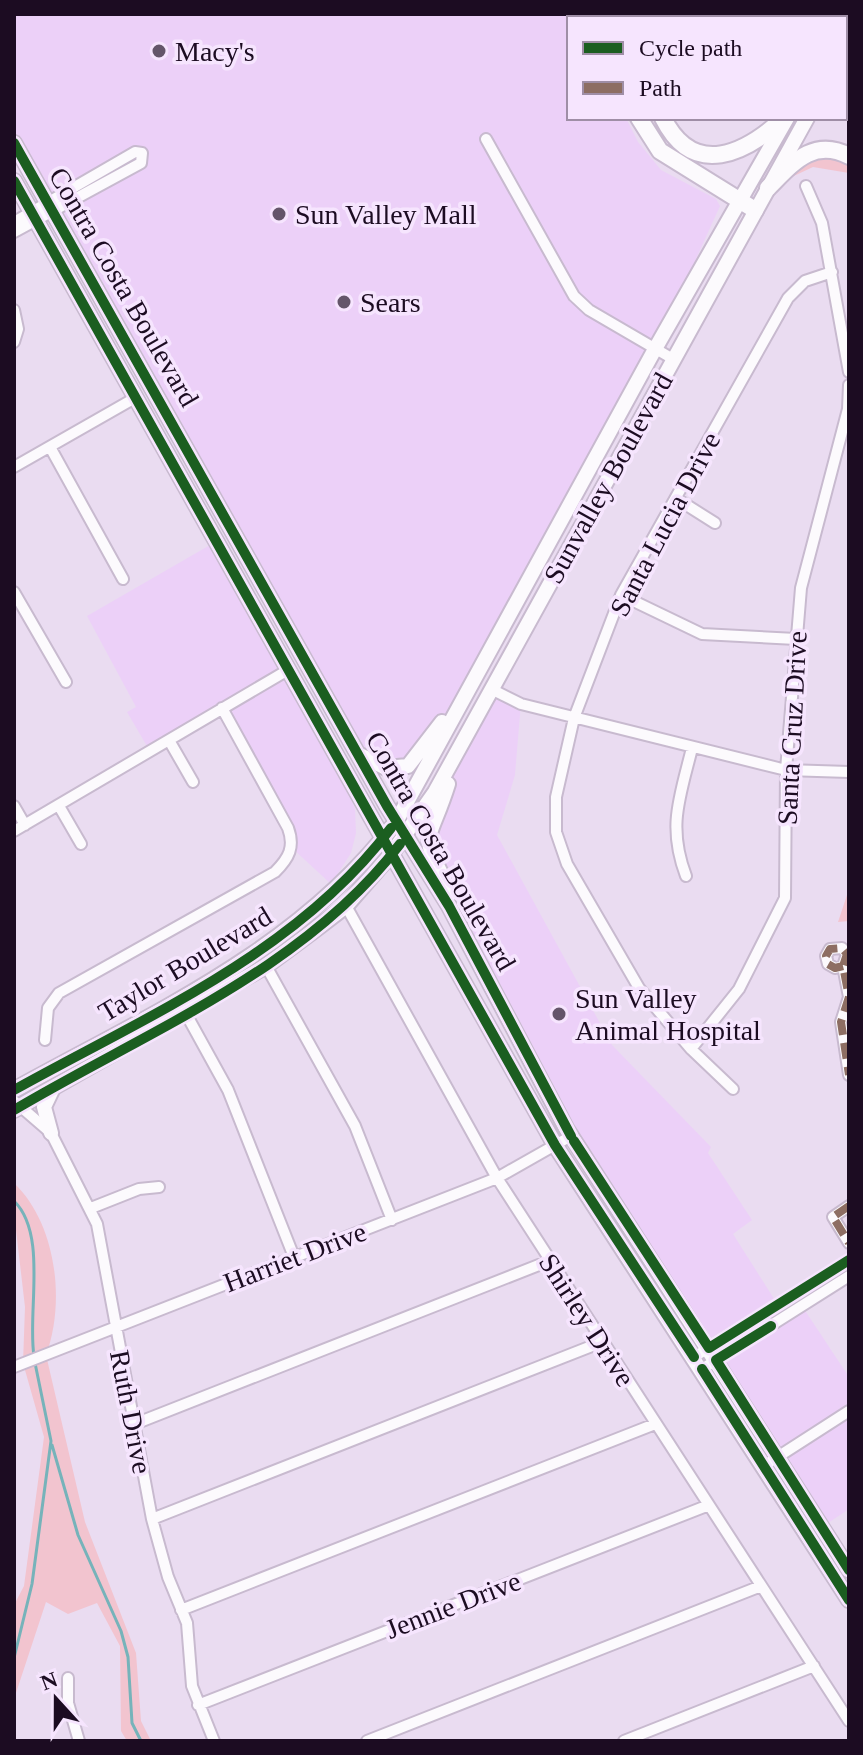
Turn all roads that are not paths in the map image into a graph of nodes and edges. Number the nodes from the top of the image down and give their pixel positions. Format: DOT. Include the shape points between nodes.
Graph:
graph roads {
  1 [pos="640,120"];
  2 [pos="665,120"];
  3 [pos="784,120"];
  4 [pos="785,120"];
  5 [pos="806,120"];
  6 [pos="486,139"];
  7 [pos="14,143"];
  8 [pos="849,156"];
  9 [pos="14,181"];
  10 [pos="806,186"];
  11 [pos="768,188"];
  12 [pos="739,200"];
  13 [pos="50,207"];
  14 [pos="755,210"];
  15 [pos="33,216"];
  16 [pos="14,222"];
  17 [pos="14,232"];
  18 [pos="832,272"];
  19 [pos="14,310"];
  20 [pos="14,342"];
  21 [pos="655,349"];
  22 [pos="673,359"];
  23 [pos="849,372"];
  24 [pos="849,385"];
  25 [pos="135,398"];
  26 [pos="50,447"];
  27 [pos="14,467"];
  28 [pos="677,499"];
  29 [pos="715,523"];
  30 [pos="123,579"];
  31 [pos="14,592"];
  32 [pos="621,595"];
  33 [pos="508,616"];
  34 [pos="796,639"];
  35 [pos="288,670"];
  36 [pos="66,682"];
  37 [pos="491,689"];
  38 [pos="467,691"];
  39 [pos="222,708"];
  40 [pos="332,709"];
  41 [pos="574,718"];
  42 [pos="170,742"];
  43 [pos="692,748"];
  44 [pos="357,752"];
  45 [pos="449,764"];
  46 [pos="786,770"];
  47 [pos="849,772"];
  48 [pos="193,782"];
  49 [pos="14,806"];
  50 [pos="59,806"];
  51 [pos="396,822"];
  52 [pos="25,825"];
  53 [pos="14,831"];
  54 [pos="406,836"];
  55 [pos="384,838"];
  56 [pos="81,844"];
  57 [pos="392,853"];
  58 [pos="686,876"];
  59 [pos="346,906"];
  60 [pos="266,966"];
  61 [pos="843,966"];
  62 [pos="486,977"];
  63 [pos="185,1012"];
  64 [pos="45,1040"];
  65 [pos="691,1049"];
  66 [pos="849,1075"];
  67 [pos="55,1087"];
  68 [pos="733,1089"];
  69 [pos="14,1090"];
  70 [pos="16,1105"];
  71 [pos="51,1133"];
  72 [pos="571,1136"];
  73 [pos="555,1145"];
  74 [pos="497,1178"];
  75 [pos="159,1187"];
  76 [pos="849,1206"];
  77 [pos="91,1208"];
  78 [pos="392,1220"];
  79 [pos="849,1243"];
  80 [pos="294,1257"];
  81 [pos="849,1260"];
  82 [pos="549,1261"];
  83 [pos="849,1276"];
  84 [pos="115,1328"];
  85 [pos="602,1342"];
  86 [pos="712,1354"];
  87 [pos="698,1363"];
  88 [pos="19,1365"];
  89 [pos="849,1411"];
  90 [pos="655,1424"];
  91 [pos="132,1425"];
  92 [pos="777,1458"];
  93 [pos="762,1467"];
  94 [pos="709,1505"];
  95 [pos="152,1519"];
  96 [pos="849,1570"];
  97 [pos="761,1586"];
  98 [pos="849,1600"];
  99 [pos="181,1610"];
  100 [pos="814,1666"];
  101 [pos="68,1678"];
  102 [pos="198,1705"];
  103 [pos="849,1721"];
  104 [pos="79,1741"];
  105 [pos="214,1741"];
  106 [pos="367,1741"];
  107 [pos="624,1741"];
  1 -- 12 [label="highway" via="660,151"];
  2 -- 3 [label="highway" via="683,144 712,155 741,151"];
  4 -- 12 [label="main road, Sunvalley Boulevard"];
  5 -- 11 [label="main road, Sunvalley Boulevard"];
  6 -- 21 [label="street" via="574,296"];
  7 -- 13 [label="main road, Contra Costa Boulevard"];
  8 -- 11 [label="highway" via="836,149 813,150"];
  9 -- 15 [label="main road, Contra Costa Boulevard"];
  10 -- 18 [label="street" via="822,223"];
  11 -- 14 [label="main road, Sunvalley Boulevard"];
  12 -- 14 [label="highway"];
  12 -- 21 [label="main road, Sunvalley Boulevard"];
  13 -- 13 [label="street" via="141,163 142,153 135,152"];
  13 -- 15 [label="street"];
  13 -- 40 [label="main road, Contra Costa Boulevard"];
  14 -- 22 [label="main road, Sunvalley Boulevard"];
  15 -- 16 [label="street"];
  15 -- 17 [label="street"];
  15 -- 25 [label="main road, Contra Costa Boulevard"];
  18 -- 23 [label="street"];
  18 -- 28 [label="street, Santa Lucia Drive" via="805,281 788,298"];
  19 -- 20 [label="street"];
  21 -- 22 [label="street"];
  21 -- 33 [label="main road, Sunvalley Boulevard"];
  22 -- 37 [label="main road, Sunvalley Boulevard"];
  24 -- 34 [label="street, Santa Cruz Drive" via="848,409 801,588"];
  25 -- 26 [label="street"];
  25 -- 35 [label="main road, Contra Costa Boulevard"];
  26 -- 27 [label="street"];
  26 -- 30 [label="street"];
  28 -- 29 [label="street"];
  28 -- 32 [label="street, Santa Lucia Drive"];
  31 -- 36 [label="street"];
  32 -- 34 [label="street" via="702,634"];
  32 -- 41 [label="street, Santa Lucia Drive"];
  33 -- 37 [label="main road" via="509,629 486,672"];
  33 -- 38 [label="main road, Sunvalley Boulevard"];
  34 -- 46 [label="street, Santa Cruz Drive"];
  35 -- 39 [label="street"];
  35 -- 40 [label="main road" via="299,669"];
  35 -- 55 [label="main road, Contra Costa Boulevard"];
  37 -- 41 [label="street" via="521,704"];
  37 -- 45 [label="main road, Sunvalley Boulevard"];
  38 -- 44 [label="main road" via="408,766 386,768"];
  38 -- 51 [label="main road, Sunvalley Boulevard"];
  39 -- 42 [label="street"];
  39 -- 64 [label="street" via="288,828 292,848 286,860 275,872 59,993 48,1008"];
  40 -- 44 [label="main road, Contra Costa Boulevard"];
  41 -- 43 [label="street"];
  41 -- 65 [label="street, Santa Lucia Drive" via="556,797 556,832 567,864 639,988"];
  42 -- 48 [label="street"];
  42 -- 50 [label="street"];
  43 -- 46 [label="street"];
  43 -- 58 [label="street" via="673,822 675,848"];
  44 -- 51 [label="main road, Contra Costa Boulevard"];
  45 -- 54 [label="main road, Sunvalley Boulevard"];
  45 -- 62 [label="main road" via="427,845 482,947"];
  46 -- 47 [label="street"];
  46 -- 65 [label="street, Santa Cruz Drive" via="785,898 739,989"];
  49 -- 52 [label="street"];
  50 -- 52 [label="street"];
  50 -- 56 [label="street"];
  51 -- 54 [label="main road, Contra Costa Boulevard"];
  51 -- 55 [label="main road, Taylor Boulevard"];
  52 -- 53 [label="street"];
  54 -- 57 [label="main road, Taylor Boulevard"];
  54 -- 62 [label="main road, Contra Costa Boulevard"];
  55 -- 57 [label="main road, Contra Costa Boulevard"];
  55 -- 69 [label="main road, Taylor Boulevard" via="331,895 258,953"];
  57 -- 59 [label="main road, Taylor Boulevard"];
  57 -- 73 [label="main road, Contra Costa Boulevard"];
  59 -- 60 [label="main road, Taylor Boulevard"];
  59 -- 74 [label="street, Shirley Drive"];
  60 -- 63 [label="main road, Taylor Boulevard"];
  60 -- 78 [label="street" via="355,1126"];
  61 -- 66 [label="street" via="849,997 841,1022"];
  62 -- 72 [label="main road, Contra Costa Boulevard"];
  63 -- 67 [label="main road, Taylor Boulevard"];
  63 -- 80 [label="street" via="228,1090"];
  65 -- 68 [label="street, Santa Lucia Drive"];
  67 -- 70 [label="main road, Taylor Boulevard"];
  67 -- 71 [label="main road" via="44,1107"];
  70 -- 71 [label="street, Ruth Drive"];
  71 -- 77 [label="street, Ruth Drive"];
  72 -- 73 [label="street, Harriet Drive"];
  72 -- 86 [label="main road, Contra Costa Boulevard"];
  73 -- 74 [label="street, Harriet Drive"];
  73 -- 87 [label="main road, Contra Costa Boulevard"];
  74 -- 78 [label="street, Harriet Drive"];
  74 -- 82 [label="street, Shirley Drive"];
  75 -- 77 [label="street"];
  76 -- 79 [label="street" via="833,1217"];
  77 -- 84 [label="street, Ruth Drive"];
  78 -- 80 [label="street, Harriet Drive"];
  80 -- 84 [label="street, Harriet Drive"];
  81 -- 86 [label="street"];
  82 -- 85 [label="street, Shirley Drive"];
  82 -- 91 [label="street"];
  83 -- 86 [label="street"];
  84 -- 88 [label="street, Harriet Drive"];
  84 -- 91 [label="street, Ruth Drive"];
  85 -- 90 [label="street, Shirley Drive"];
  85 -- 95 [label="street"];
  86 -- 87 [label="street"];
  86 -- 92 [label="main road, Contra Costa Boulevard"];
  87 -- 93 [label="main road, Contra Costa Boulevard"];
  89 -- 92 [label="street"];
  90 -- 94 [label="street, Shirley Drive"];
  90 -- 99 [label="street"];
  91 -- 95 [label="street, Ruth Drive"];
  92 -- 93 [label="street"];
  92 -- 96 [label="main road, Contra Costa Boulevard"];
  93 -- 98 [label="main road, Contra Costa Boulevard"];
  94 -- 97 [label="street, Shirley Drive"];
  94 -- 102 [label="street, Jennie Drive"];
  95 -- 99 [label="street, Ruth Drive"];
  97 -- 100 [label="street, Shirley Drive"];
  97 -- 106 [label="street"];
  99 -- 102 [label="street, Ruth Drive" via="190,1632"];
  100 -- 103 [label="street, Shirley Drive"];
  100 -- 107 [label="street"];
  101 -- 104 [label="street" via="68,1703"];
  102 -- 105 [label="street, Ruth Drive"];
}
